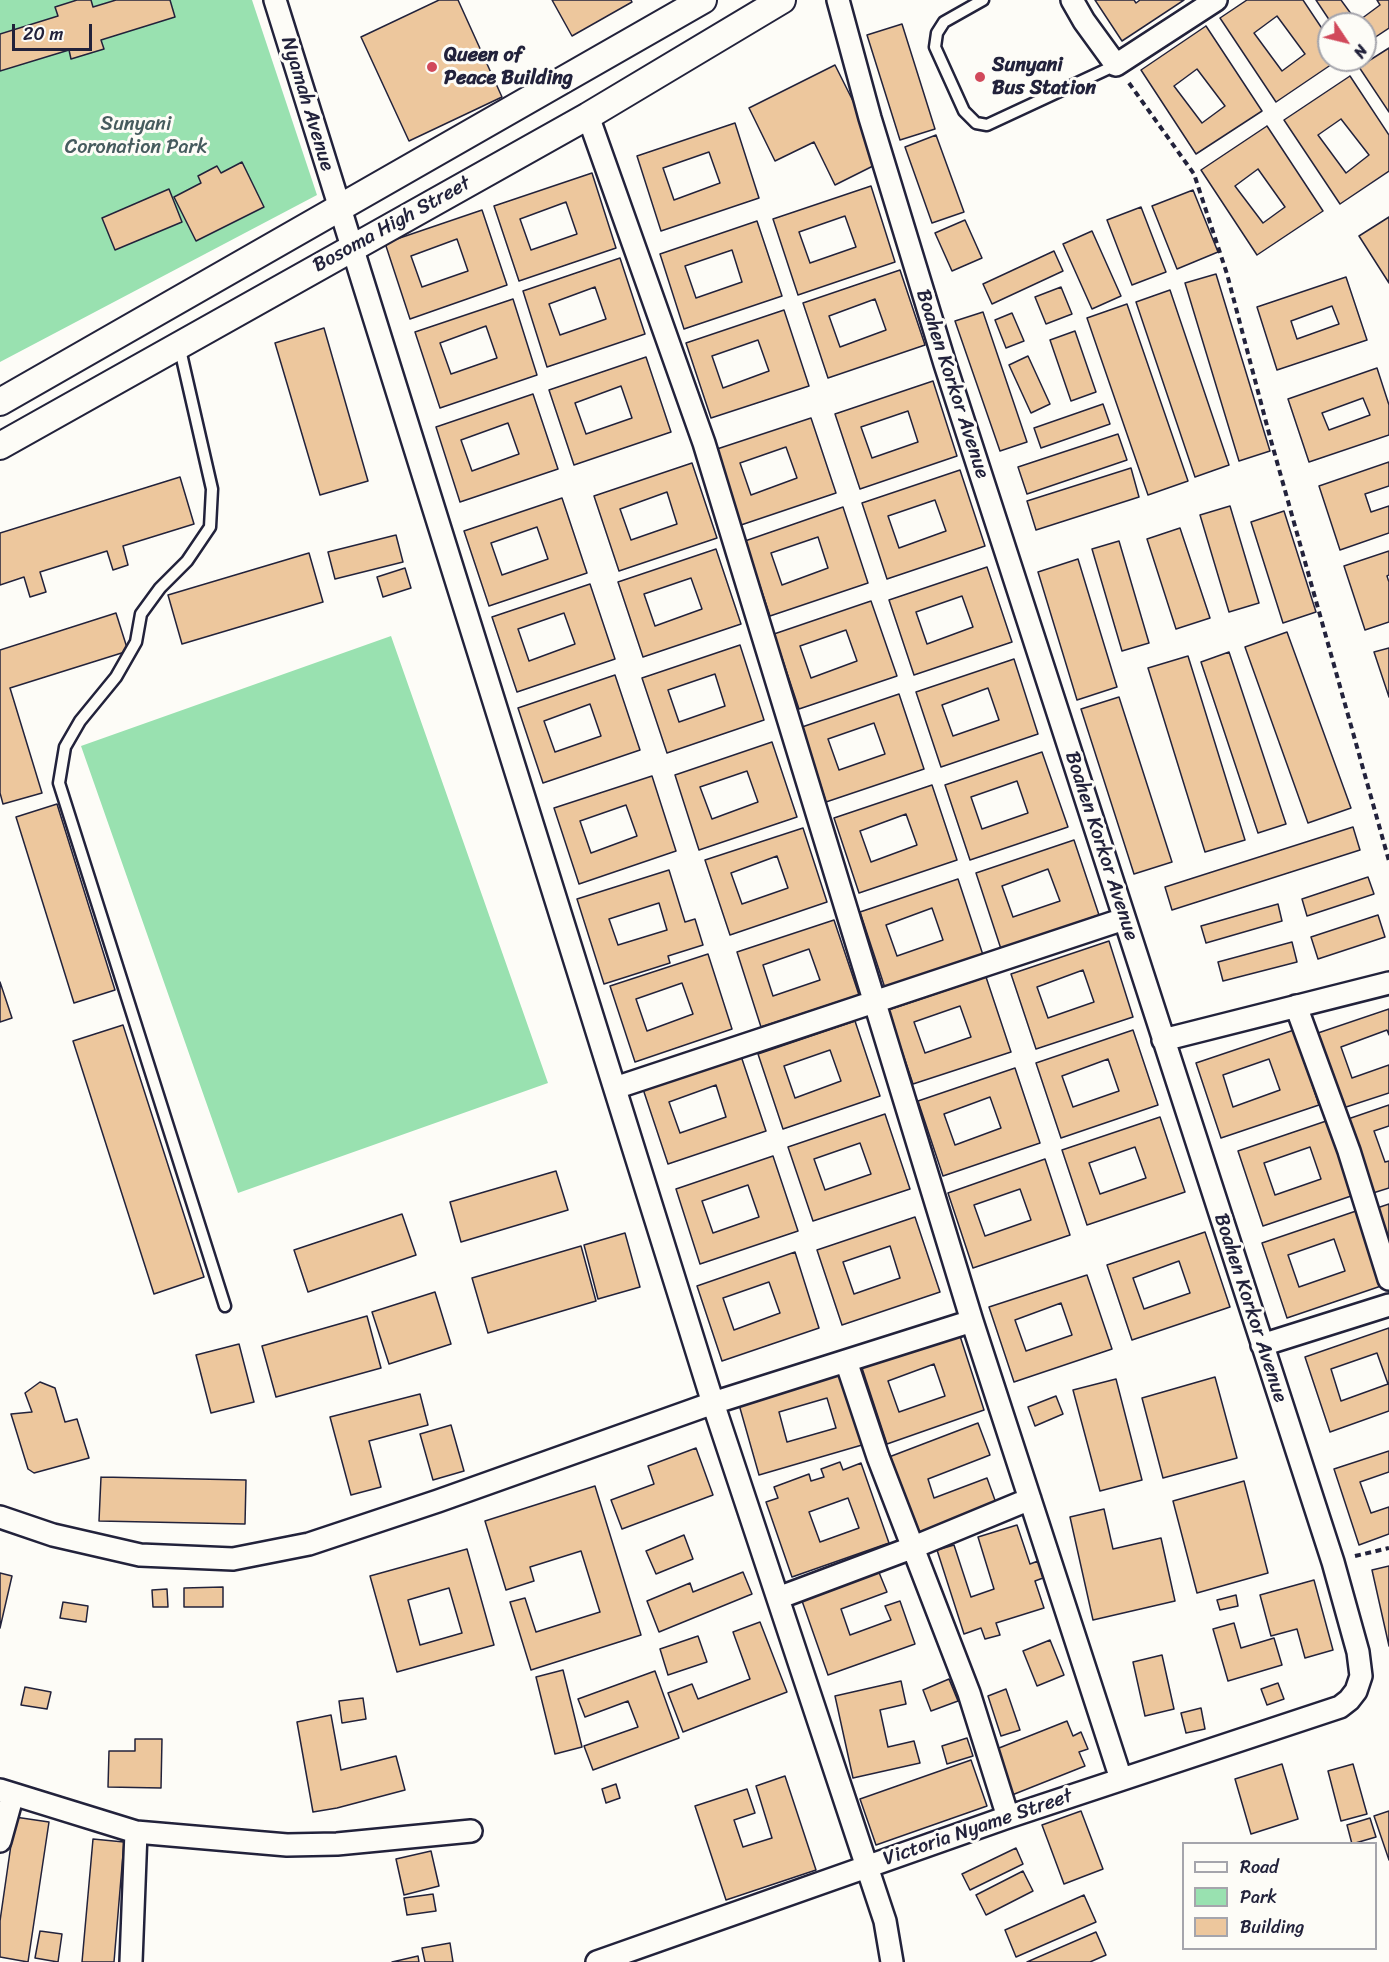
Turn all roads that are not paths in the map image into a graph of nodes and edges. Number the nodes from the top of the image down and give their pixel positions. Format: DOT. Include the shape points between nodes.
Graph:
graph roads {
  1 [pos="275,0"];
  2 [pos="703,0"];
  3 [pos="782,0"];
  4 [pos="838,0"];
  5 [pos="983,0"];
  6 [pos="1072,0"];
  7 [pos="1216,0"];
  8 [pos="1116,65"];
  9 [pos="588,116"];
  10 [pos="340,208"];
  11 [pos="352,247"];
  12 [pos="179,345"];
  13 [pos="0,402"];
  14 [pos="0,446"];
  15 [pos="1124,919"];
  16 [pos="1389,983"];
  17 [pos="874,1001"];
  18 [pos="1296,1006"];
  19 [pos="1163,1040"];
  20 [pos="615,1088"];
  21 [pos="1389,1279"];
  22 [pos="1389,1305"];
  23 [pos="225,1306"];
  24 [pos="972,1321"];
  25 [pos="1262,1345"];
  26 [pos="846,1361"];
  27 [pos="713,1403"];
  28 [pos="1030,1499"];
  29 [pos="0,1517"];
  30 [pos="914,1547"];
  31 [pos="778,1598"];
  32 [pos="1356,1691"];
  33 [pos="1121,1779"];
  34 [pos="7,1792"];
  35 [pos="1008,1817"];
  36 [pos="471,1831"];
  37 [pos="136,1832"];
  38 [pos="0,1841"];
  39 [pos="866,1866"];
  40 [pos="131,1962"];
  41 [pos="597,1962"];
  42 [pos="892,1962"];
  1 -- 10 [label="street, Nyamah Avenue"];
  2 -- 10 [label="street, Bosoma High Street"];
  3 -- 9 [label="street, Bosoma High Street"];
  4 -- 15 [label="street, Boahen Korkor Avenue" via="945,364"];
  5 -- 8 [label="lane" via="944,22 935,47 964,111 976,123 987,125"];
  6 -- 8 [label="street"];
  7 -- 8 [label="street"];
  9 -- 11 [label="street, Bosoma High Street"];
  9 -- 17 [label="street" via="704,443"];
  10 -- 11 [label="street, Nyamah Avenue"];
  10 -- 13 [label="street, Bosoma High Street"];
  11 -- 12 [label="street, Bosoma High Street"];
  11 -- 20 [label="street, Nyamah Avenue"];
  12 -- 14 [label="street, Bosoma High Street"];
  12 -- 23 [label="lane" via="212,489 210,527 187,561 141,614 136,642 116,677 80,721 65,747 59,783"];
  15 -- 17 [label="street"];
  15 -- 19 [label="street, Boahen Korkor Avenue"];
  16 -- 18 [label="street"];
  17 -- 20 [label="street"];
  17 -- 24 [label="street"];
  18 -- 19 [label="street"];
  18 -- 21 [label="street" via="1349,1151"];
  19 -- 25 [label="street, Boahen Korkor Avenue"];
  20 -- 27 [label="street, Nyamah Avenue"];
  22 -- 25 [label="street"];
  24 -- 26 [label="street"];
  24 -- 28 [label="street"];
  25 -- 32 [label="street, Boahen Korkor Avenue" via="1333,1562 1358,1652 1361,1676"];
  26 -- 27 [label="street"];
  26 -- 30 [label="street"];
  27 -- 29 [label="street" via="309,1544 233,1558 140,1555 53,1535"];
  27 -- 31 [label="street, Nyamah Avenue"];
  28 -- 30 [label="street"];
  28 -- 33 [label="street"];
  30 -- 31 [label="street"];
  30 -- 35 [label="street" via="969,1693"];
  31 -- 39 [label="street, Nyamah Avenue"];
  32 -- 33 [label="street, Victoria Nyame Street" via="1340,1707"];
  33 -- 35 [label="street, Victoria Nyame Street"];
  34 -- 37 [label="street"];
  34 -- 38 [label="street"];
  35 -- 39 [label="street, Victoria Nyame Street"];
  36 -- 37 [label="street" via="287,1845"];
  37 -- 40 [label="street"];
  39 -- 41 [label="street, Victoria Nyame Street"];
  39 -- 42 [label="street, Nyamah Avenue" via="885,1921"];
}
